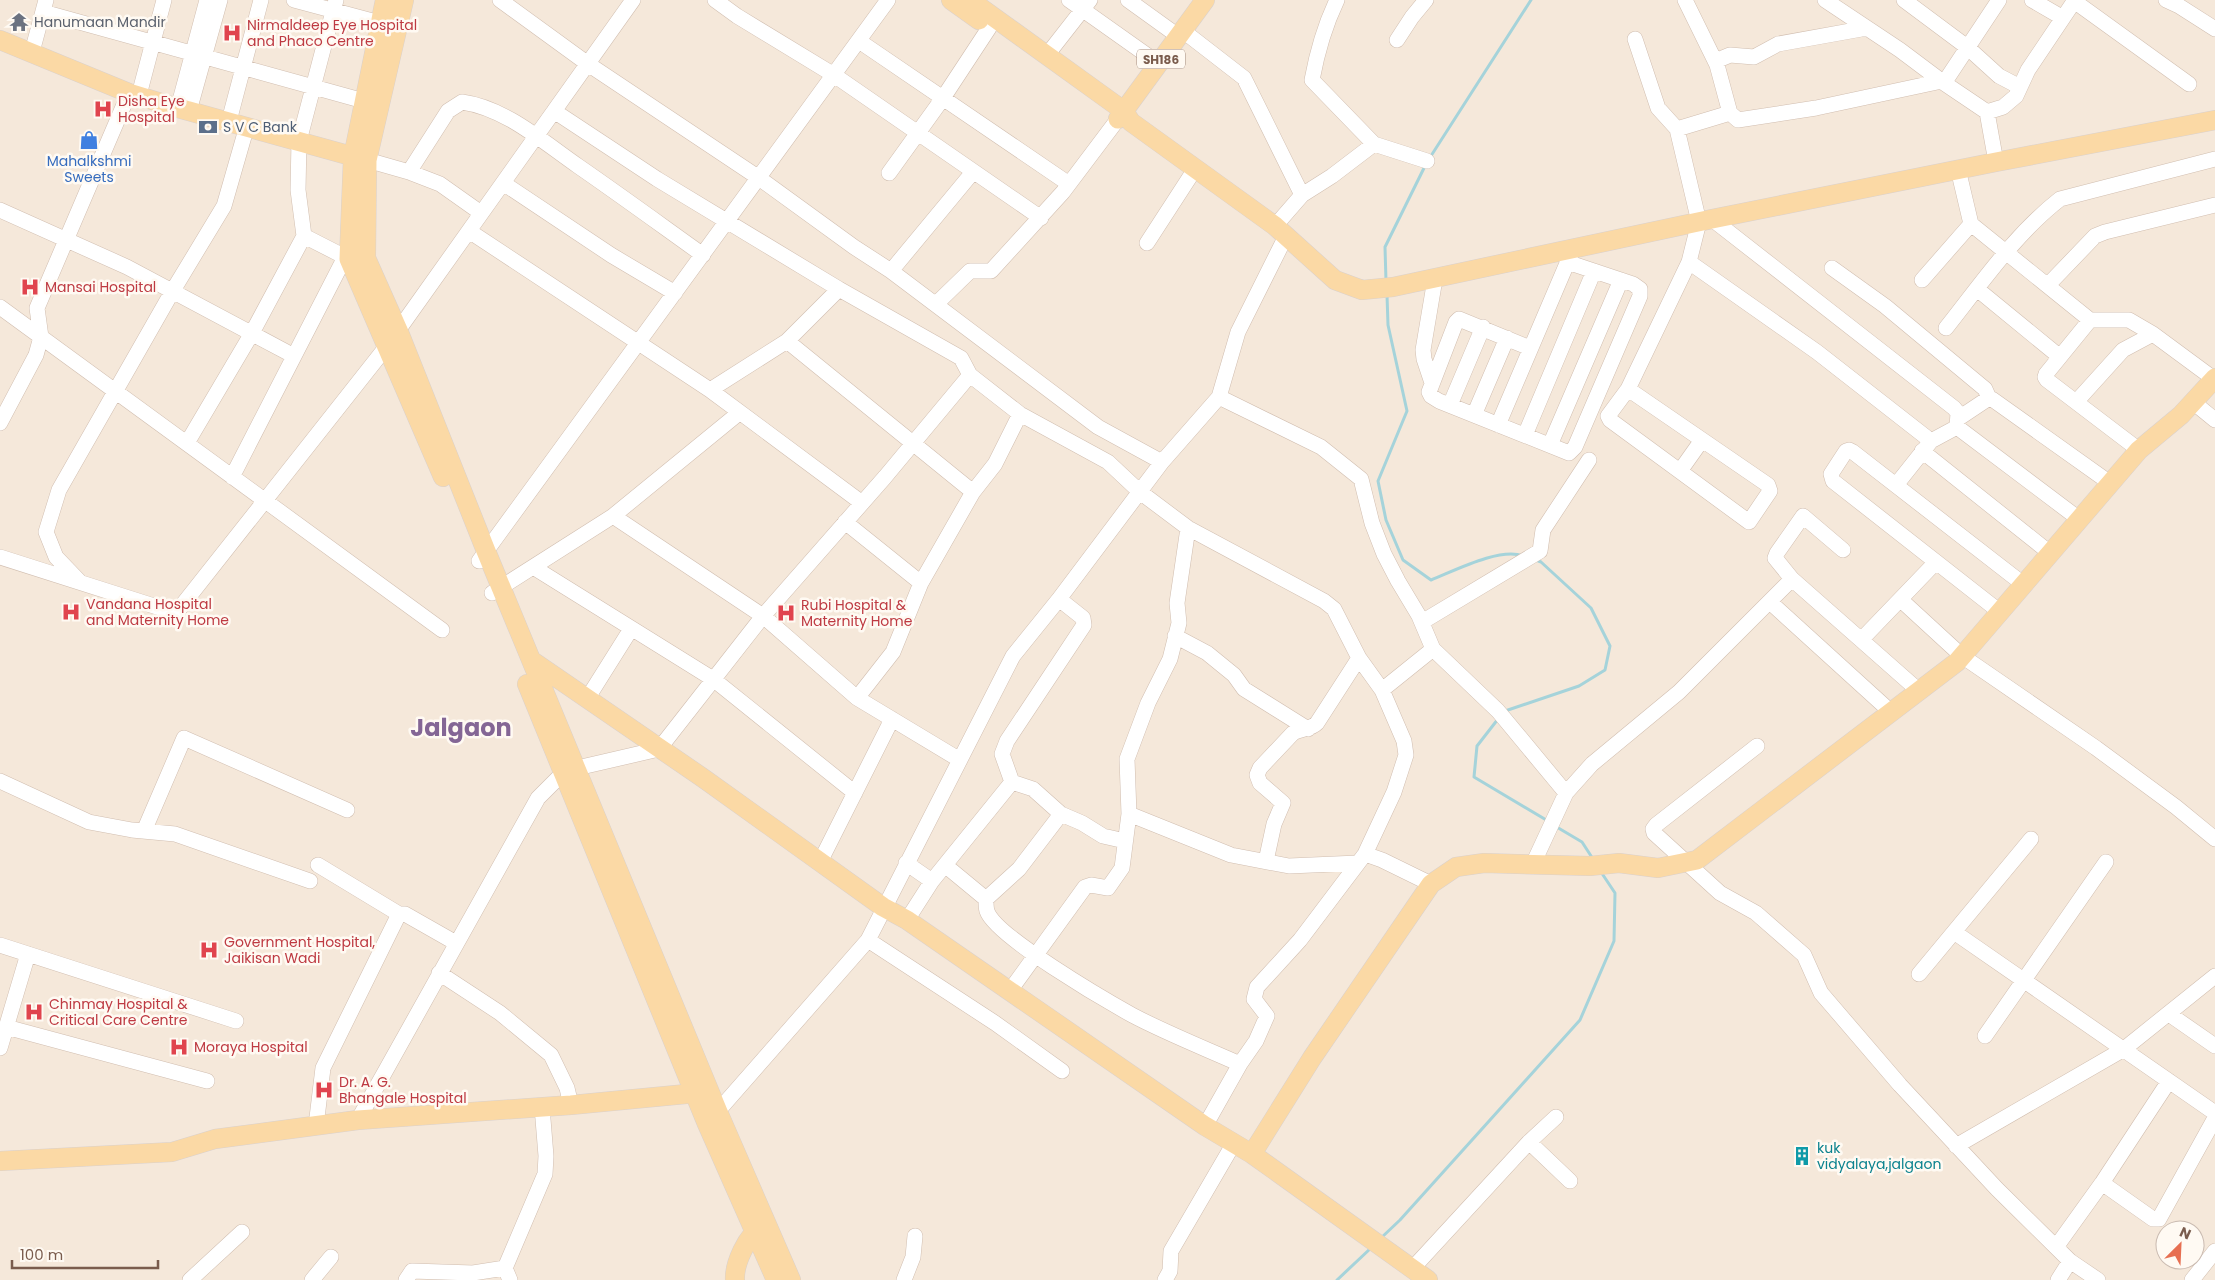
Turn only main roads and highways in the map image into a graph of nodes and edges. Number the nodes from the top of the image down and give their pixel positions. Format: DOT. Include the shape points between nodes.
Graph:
graph roads {
  1 [pos="385,0"];
  2 [pos="404,0"];
  3 [pos="951,0"];
  4 [pos="970,0"];
  5 [pos="1199,2"];
  6 [pos="0,40"];
  7 [pos="1124,117"];
  8 [pos="2215,120"];
  9 [pos="360,159"];
  10 [pos="353,258"];
  11 [pos="2214,379"];
  12 [pos="482,556"];
  13 [pos="496,590"];
  14 [pos="513,648"];
  15 [pos="532,661"];
  16 [pos="570,771"];
  17 [pos="703,1093"];
  18 [pos="1252,1154"];
  19 [pos="0,1161"];
  20 [pos="760,1228"];
  21 [pos="735,1280"];
  22 [pos="776,1280"];
  23 [pos="791,1280"];
  24 [pos="1428,1280"];
  1 -- 9 [label="main road" via="364,101"];
  2 -- 9 [label="main road"];
  3 -- 7 [label="main road"];
  4 -- 7 [label="main road" via="1047,55"];
  5 -- 7 [label="main road, SH186"];
  6 -- 9 [label="main road" via="134,94"];
  7 -- 8 [label="main road" via="1281,231 1335,280 1362,290 1393,288 1570,256 1705,220"];
  9 -- 10 [label="main road"];
  10 -- 12 [label="main road" via="387,346"];
  10 -- 12 [label="main road" via="398,330"];
  11 -- 18 [label="main road" via="2164,431 2139,450 1962,656 1697,860 1658,868 1619,863 1590,866 1484,863 1456,867 1430,884 1312,1058"];
  12 -- 13 [label="main road"];
  13 -- 14 [label="main road"];
  13 -- 15 [label="main road"];
  14 -- 15 [label="main road"];
  14 -- 16 [label="main road"];
  15 -- 16 [label="main road"];
  15 -- 18 [label="main road" via="884,907 1205,1126"];
  16 -- 17 [label="main road"];
  17 -- 19 [label="main road" via="358,1120 215,1139 172,1152"];
  17 -- 20 [label="main road"];
  18 -- 24 [label="main road"];
  20 -- 21 [label="main road" via="742,1252"];
  20 -- 22 [label="main road"];
  20 -- 23 [label="main road"];
}
